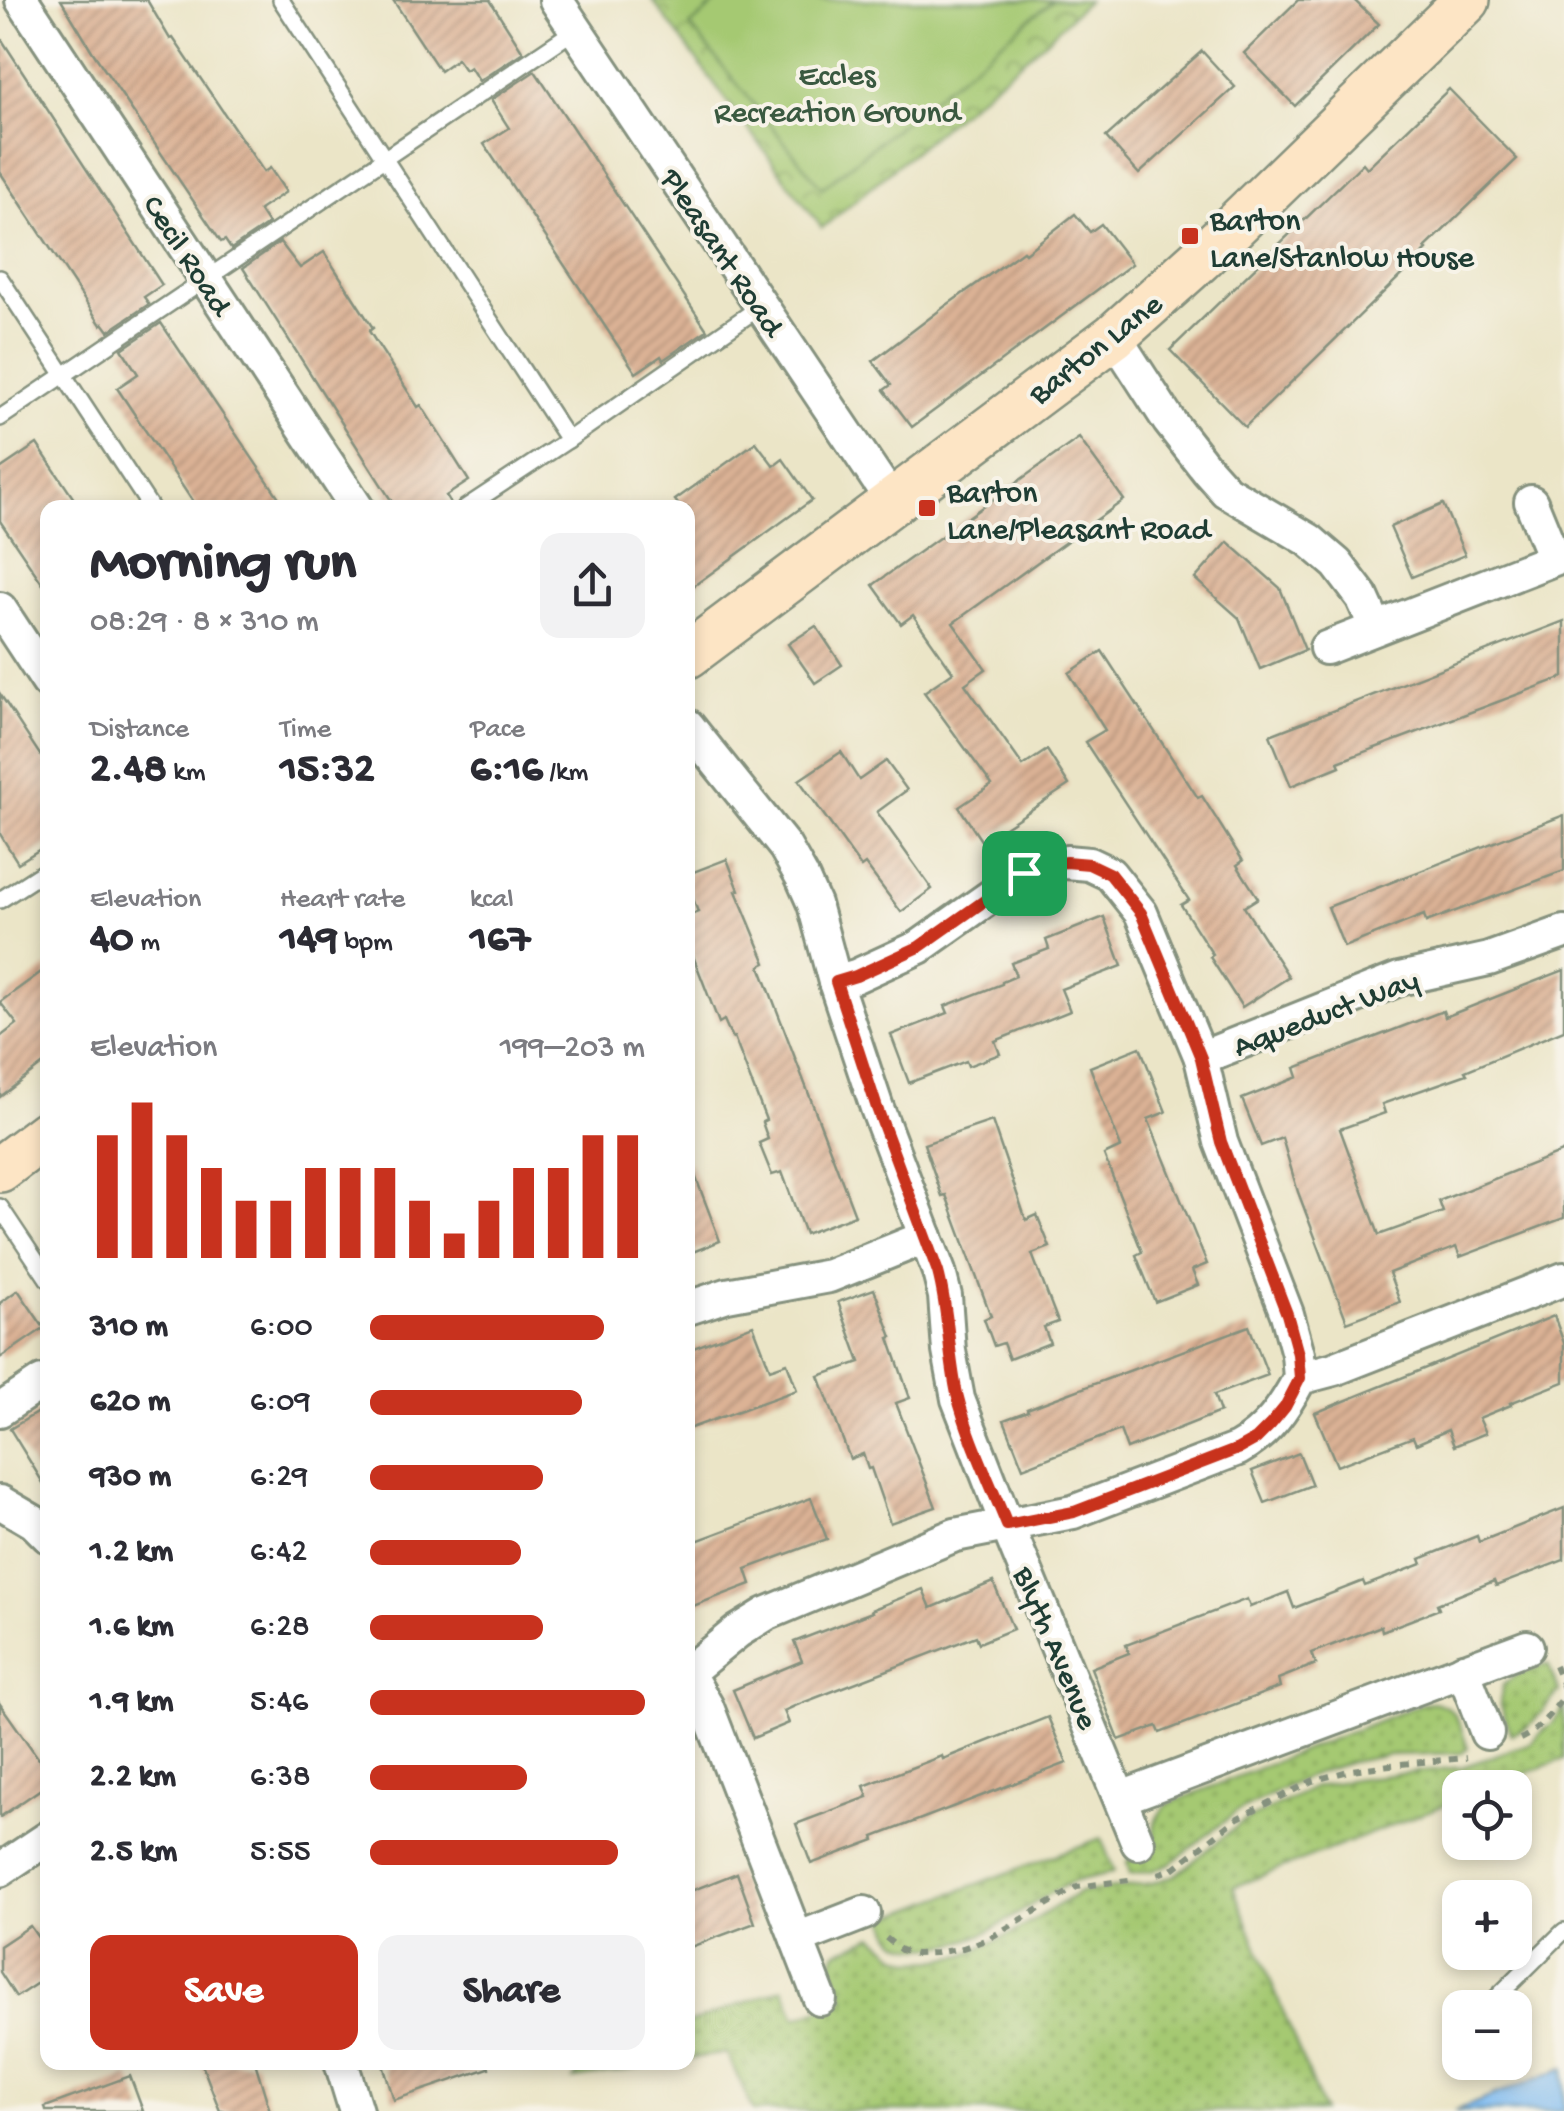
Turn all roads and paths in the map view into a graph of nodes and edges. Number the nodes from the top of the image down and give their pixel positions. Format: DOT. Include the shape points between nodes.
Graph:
graph roads {
  1 [pos="22,0"];
  2 [pos="281,0"];
  3 [pos="556,0"];
  4 [pos="1468,0"];
  5 [pos="575,30"];
  6 [pos="384,159"];
  7 [pos="0,278"];
  8 [pos="206,280"];
  9 [pos="761,306"];
  10 [pos="1114,336"];
  11 [pos="64,375"];
  12 [pos="0,418"];
  13 [pos="568,440"];
  14 [pos="146,500"];
  15 [pos="351,500"];
  16 [pos="478,500"];
  17 [pos="892,501"];
  18 [pos="1532,502"];
  19 [pos="1559,556"];
  20 [pos="0,609"];
  21 [pos="1376,628"];
  22 [pos="1326,648"];
  23 [pos="695,651"];
  24 [pos="40,670"];
  25 [pos="695,735"];
  26 [pos="40,873"];
  27 [pos="0,899"];
  28 [pos="1564,932"];
  29 [pos="836,982"];
  30 [pos="1201,1058"];
  31 [pos="40,1139"];
  32 [pos="0,1169"];
  33 [pos="0,1207"];
  34 [pos="926,1237"];
  35 [pos="40,1267"];
  36 [pos="1564,1279"];
  37 [pos="695,1306"];
  38 [pos="1300,1378"];
  39 [pos="40,1383"];
  40 [pos="0,1410"];
  41 [pos="0,1502"];
  42 [pos="1007,1525"];
  43 [pos="40,1528"];
  44 [pos="1540,1654"];
  45 [pos="695,1667"];
  46 [pos="1463,1670"];
  47 [pos="695,1686"];
  48 [pos="1564,1688"];
  49 [pos="1564,1698"];
  50 [pos="1493,1743"];
  51 [pos="1121,1798"];
  52 [pos="40,1843"];
  53 [pos="1138,1843"];
  54 [pos="0,1870"];
  55 [pos="1152,1876"];
  56 [pos="1141,1878"];
  57 [pos="873,1923"];
  58 [pos="1564,1931"];
  59 [pos="797,1939"];
  60 [pos="1504,1990"];
  61 [pos="820,1999"];
  62 [pos="343,2070"];
  63 [pos="356,2111"];
  1 -- 8 [label="street, Cecil Road"];
  2 -- 6 [label="lane"];
  3 -- 5 [label="street, Pleasant Road"];
  4 -- 10 [label="main road, Barton Lane"];
  5 -- 6 [label="lane"];
  5 -- 9 [label="street, Pleasant Road"];
  6 -- 8 [label="lane"];
  6 -- 13 [label="lane"];
  7 -- 11 [label="lane"];
  8 -- 11 [label="lane"];
  8 -- 15 [label="street, Cecil Road"];
  9 -- 13 [label="lane"];
  9 -- 17 [label="street, Pleasant Road"];
  10 -- 17 [label="main road, Barton Lane"];
  10 -- 21 [label="street" via="1208,471 1226,491 1337,564"];
  11 -- 12 [label="lane"];
  11 -- 14 [label="lane"];
  13 -- 16 [label="lane"];
  17 -- 23 [label="main road, Barton Lane"];
  18 -- 19 [label="street"];
  19 -- 21 [label="street"];
  20 -- 24 [label="street"];
  21 -- 22 [label="street"];
  25 -- 29 [label="street, Blyth Avenue" via="794,862 814,904"];
  26 -- 27 [label="lane"];
  28 -- 30 [label="street, Aqueduct Way" via="1489,959 1399,979"];
  29 -- 30 [label="street" via="919,947 1024,873 1066,862 1089,864 1110,874 1141,913"];
  29 -- 34 [label="street, Blyth Avenue"];
  30 -- 38 [label="street" via="1221,1142 1287,1314"];
  31 -- 32 [label="main road"];
  33 -- 35 [label="lane"];
  34 -- 37 [label="street" via="830,1276"];
  34 -- 42 [label="street, Blyth Avenue" via="945,1296 958,1399"];
  36 -- 38 [label="street"];
  38 -- 42 [label="street" via="1271,1424 1238,1449 1074,1512"];
  39 -- 40 [label="street"];
  41 -- 43 [label="street"];
  42 -- 45 [label="street" via="955,1535 803,1596 737,1632"];
  42 -- 51 [label="street, Blyth Avenue"];
  44 -- 46 [label="street"];
  44 -- 48 [label="path"];
  46 -- 50 [label="street"];
  46 -- 51 [label="street"];
  47 -- 59 [label="street"];
  49 -- 50 [label="path" via="1530,1734"];
  50 -- 55 [label="path" via="1462,1760 1352,1770 1312,1781 1238,1818 1173,1869"];
  51 -- 53 [label="street, Blyth Avenue"];
  52 -- 54 [label="street"];
  56 -- 57 [label="path" via="1077,1886 988,1939 936,1953 901,1950"];
  57 -- 59 [label="street"];
  58 -- 60 [label="lane"];
  59 -- 61 [label="street"];
  62 -- 63 [label="street"];
}
